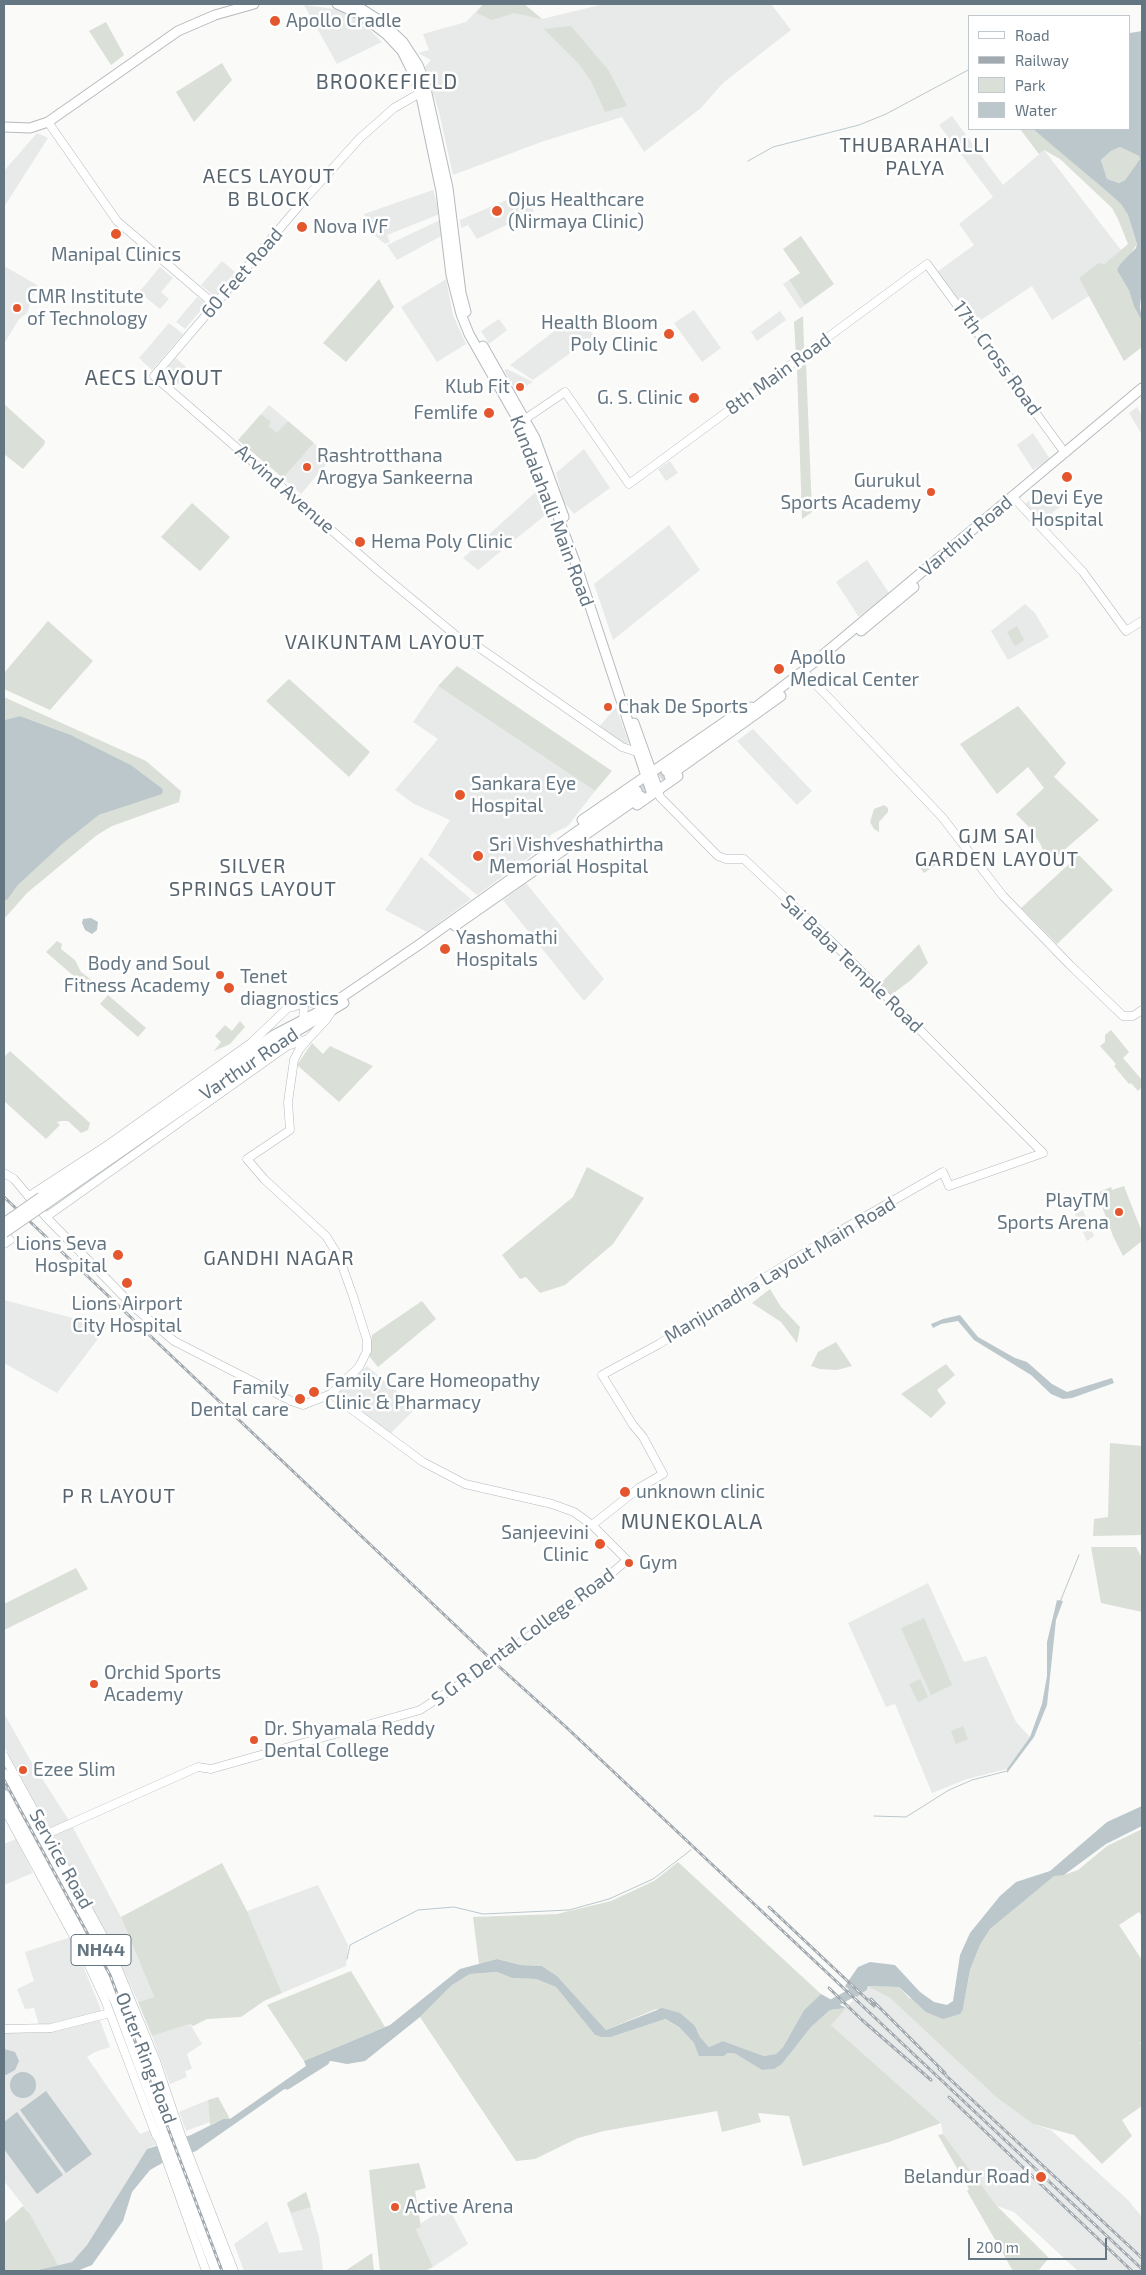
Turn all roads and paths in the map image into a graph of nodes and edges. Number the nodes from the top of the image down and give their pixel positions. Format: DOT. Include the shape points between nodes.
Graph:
graph roads {
  1 [pos="232,4"];
  2 [pos="254,4"];
  3 [pos="337,4"];
  4 [pos="354,4"];
  5 [pos="420,94"];
  6 [pos="4,121"];
  7 [pos="48,122"];
  8 [pos="4,127"];
  9 [pos="927,264"];
  10 [pos="215,305"];
  11 [pos="154,376"];
  12 [pos="1142,388"];
  13 [pos="1142,395"];
  14 [pos="525,419"];
  15 [pos="1065,453"];
  16 [pos="1014,499"];
  17 [pos="870,620"];
  18 [pos="1142,621"];
  19 [pos="807,675"];
  20 [pos="757,710"];
  21 [pos="638,752"];
  22 [pos="668,774"];
  23 [pos="646,776"];
  24 [pos="650,794"];
  25 [pos="568,843"];
  26 [pos="329,1009"];
  27 [pos="1142,1010"];
  28 [pos="281,1015"];
  29 [pos="303,1020"];
  30 [pos="294,1033"];
  31 [pos="308,1039"];
  32 [pos="4,1172"];
  33 [pos="950,1186"];
  34 [pos="29,1196"];
  35 [pos="43,1201"];
  36 [pos="46,1217"];
  37 [pos="4,1223"];
  38 [pos="6,1238"];
  39 [pos="331,1394"];
  40 [pos="592,1524"];
  41 [pos="4,1756"];
  42 [pos="4,1774"];
  43 [pos="4,1795"];
  44 [pos="4,1808"];
  45 [pos="47,1834"];
  46 [pos="110,2013"];
  47 [pos="4,2029"];
  48 [pos="171,2136"];
  49 [pos="180,2161"];
  50 [pos="205,2253"];
  51 [pos="206,2271"];
  52 [pos="216,2271"];
  53 [pos="226,2271"];
  54 [pos="234,2271"];
  1 -- 6 [label="main road" via="176,26 44,117 24,122"];
  2 -- 7 [label="main road" via="215,15 178,31"];
  3 -- 5 [label="main road, Kundalahalli Main Road" via="360,15 398,46"];
  4 -- 14 [label="main road, Kundalahalli Main Road" via="382,22 403,42 419,68 448,188 465,310"];
  5 -- 10 [label="street, 60 Feet Road" via="383,116 360,138"];
  5 -- 21 [label="main road, Kundalahalli Main Road" via="441,191 451,275 460,314 519,422 546,485"];
  7 -- 8 [label="main road" via="30,128"];
  7 -- 10 [label="street" via="118,221"];
  9 -- 14 [label="street, 8th Main Road" via="629,484 565,392"];
  9 -- 15 [label="street, 17th Cross Road"];
  10 -- 11 [label="street, 60 Feet Road"];
  11 -- 21 [label="street, Arvind Avenue" via="465,643 474,644 622,747"];
  12 -- 15 [label="main road, Varthur Road"];
  13 -- 16 [label="main road, Varthur Road"];
  14 -- 23 [label="main road, Kundalahalli Main Road" via="560,503"];
  15 -- 16 [label="main road, Varthur Road"];
  16 -- 17 [label="main road, Varthur Road"];
  16 -- 18 [label="street" via="1083,572 1126,631"];
  17 -- 19 [label="main road, Varthur Road"];
  17 -- 20 [label="main road, Varthur Road"];
  19 -- 20 [label="main road, Varthur Road"];
  19 -- 27 [label="street" via="942,817 1003,896 1070,965 1123,1016 1133,1016"];
  20 -- 22 [label="main road"];
  20 -- 23 [label="main road" via="745,708"];
  20 -- 24 [label="main road" via="758,717 748,728"];
  21 -- 23 [label="main road, Kundalahalli Main Road"];
  23 -- 24 [label="main road, Kundalahalli Main Road"];
  23 -- 25 [label="main road" via="576,824"];
  24 -- 25 [label="main road"];
  24 -- 25 [label="main road" via="584,842"];
  24 -- 33 [label="street, Sai Baba Temple Road" via="718,856 744,859 1043,1153"];
  25 -- 26 [label="main road, Varthur Road"];
  26 -- 28 [label="street" via="298,999"];
  26 -- 29 [label="main road, Varthur Road"];
  26 -- 30 [label="main road, Varthur Road"];
  26 -- 31 [label="street"];
  28 -- 29 [label="street" via="300,1004 304,1009"];
  28 -- 34 [label="street" via="258,1038 193,1085"];
  29 -- 35 [label="main road, Varthur Road" via="274,1035"];
  30 -- 31 [label="street" via="306,1031"];
  30 -- 35 [label="main road, Varthur Road"];
  31 -- 36 [label="street" via="287,1046"];
  31 -- 39 [label="street" via="294,1060 288,1102 290,1130 247,1160 326,1236 339,1257 353,1296 367,1340 367,1351 359,1367"];
  32 -- 34 [label="street" via="14,1178"];
  33 -- 40 [label="street, Manjunadha Layout Main Road" via="943,1172 833,1235 659,1344 602,1375 663,1474"];
  34 -- 36 [label="street"];
  35 -- 37 [label="main road, Varthur Road, bridge"];
  35 -- 38 [label="main road, Varthur Road, bridge"];
  36 -- 39 [label="street" via="135,1308 174,1341 291,1401 303,1405"];
  39 -- 40 [label="street" via="433,1469 464,1484 557,1506"];
  40 -- 45 [label="street, S G R Dental College Road" via="627,1558 626,1561 592,1590 438,1700 420,1710 210,1769 198,1766"];
  41 -- 45 [label="street, Service Road"];
  42 -- 48 [label="highway, Outer Ring Road / NH44" via="102,1952 126,2006"];
  43 -- 48 [label="highway, Outer Ring Road / NH44" via="97,1963"];
  44 -- 46 [label="street, Service Road" via="86,1959"];
  45 -- 48 [label="street, Service Road" via="108,1945 156,2060"];
  46 -- 47 [label="street" via="51,2028"];
  46 -- 48 [label="street, Service Road" via="156,2135"];
  48 -- 49 [label="highway, Outer Ring Road / NH44"];
  48 -- 49 [label="street, Service Road"];
  49 -- 50 [label="highway, Outer Ring Road / NH44"];
  49 -- 53 [label="highway, Outer Ring Road / NH44"];
  49 -- 54 [label="street, Service Road"];
  50 -- 51 [label="street"];
  50 -- 52 [label="highway, Outer Ring Road / NH44"];
}
